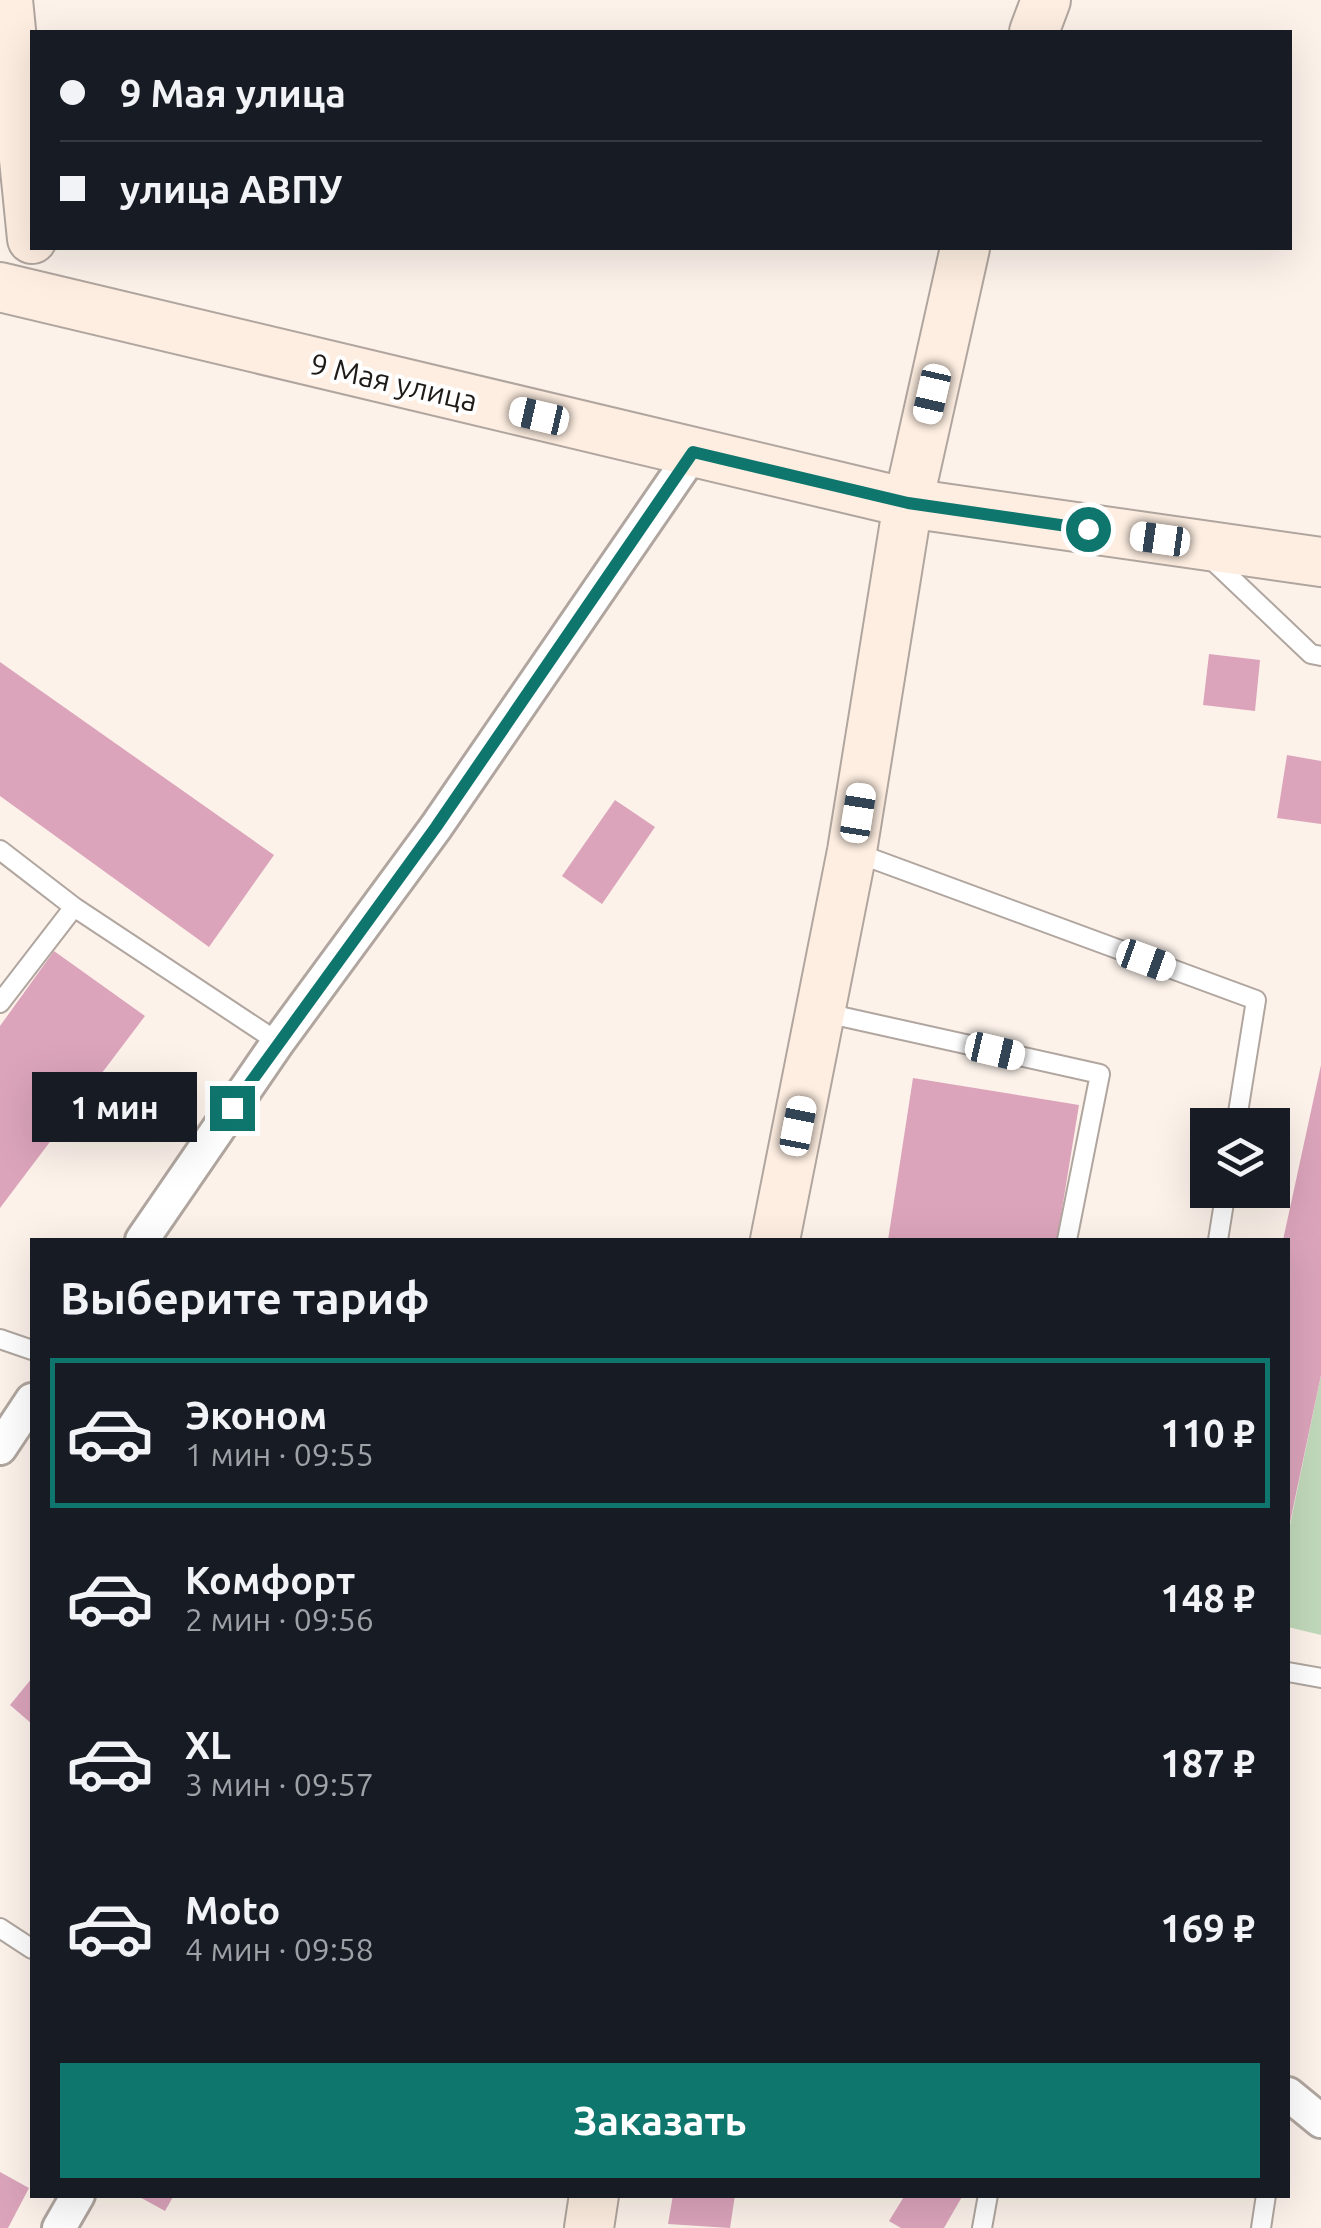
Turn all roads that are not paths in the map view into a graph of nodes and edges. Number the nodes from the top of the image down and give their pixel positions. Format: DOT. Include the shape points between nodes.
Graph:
graph roads {
  1 [pos="8,0"];
  2 [pos="1046,0"];
  3 [pos="1035,30"];
  4 [pos="30,220"];
  5 [pos="32,250"];
  6 [pos="965,250"];
  7 [pos="19,293"];
  8 [pos="693,452"];
  9 [pos="908,503"];
  10 [pos="1195,544"];
  11 [pos="1321,562"];
  12 [pos="1321,656"];
  13 [pos="0,850"];
  14 [pos="852,851"];
  15 [pos="74,906"];
  16 [pos="0,1002"];
  17 [pos="820,1012"];
  18 [pos="278,1042"];
  19 [pos="1239,1108"];
  20 [pos="1223,1208"];
  21 [pos="143,1238"];
  22 [pos="775,1238"];
  23 [pos="1067,1238"];
  24 [pos="1218,1238"];
  25 [pos="0,1339"];
  26 [pos="30,1349"];
  27 [pos="30,1403"];
  28 [pos="0,1448"];
  29 [pos="1290,1672"];
  30 [pos="1321,1678"];
  31 [pos="0,1928"];
  32 [pos="30,1948"];
  33 [pos="1290,2096"];
  34 [pos="1321,2120"];
  35 [pos="76,2198"];
  36 [pos="593,2198"];
  37 [pos="987,2198"];
  38 [pos="1266,2198"];
  39 [pos="59,2228"];
  40 [pos="588,2228"];
  41 [pos="982,2228"];
  42 [pos="1261,2228"];
  1 -- 4 [label="main road"];
  2 -- 3 [label="main road"];
  5 -- 7 [label="main road"];
  6 -- 9 [label="main road"];
  7 -- 8 [label="main road, 9 Мая улица"];
  8 -- 9 [label="main road, 9 Мая улица"];
  8 -- 18 [label="street" via="436,827"];
  9 -- 10 [label="main road, 9 Мая улица"];
  9 -- 14 [label="main road"];
  10 -- 11 [label="main road, 9 Мая улица"];
  10 -- 12 [label="lane" via="1311,654"];
  13 -- 15 [label="lane"];
  14 -- 17 [label="main road"];
  14 -- 19 [label="lane" via="1256,1000"];
  15 -- 16 [label="lane"];
  15 -- 18 [label="lane"];
  17 -- 22 [label="main road"];
  17 -- 23 [label="lane" via="1100,1074"];
  18 -- 21 [label="street"];
  20 -- 24 [label="lane"];
  25 -- 26 [label="lane"];
  27 -- 28 [label="street"];
  29 -- 30 [label="lane"];
  31 -- 32 [label="lane"];
  33 -- 34 [label="street"];
  35 -- 39 [label="street"];
  36 -- 40 [label="main road"];
  37 -- 41 [label="lane"];
  38 -- 42 [label="lane"];
}
